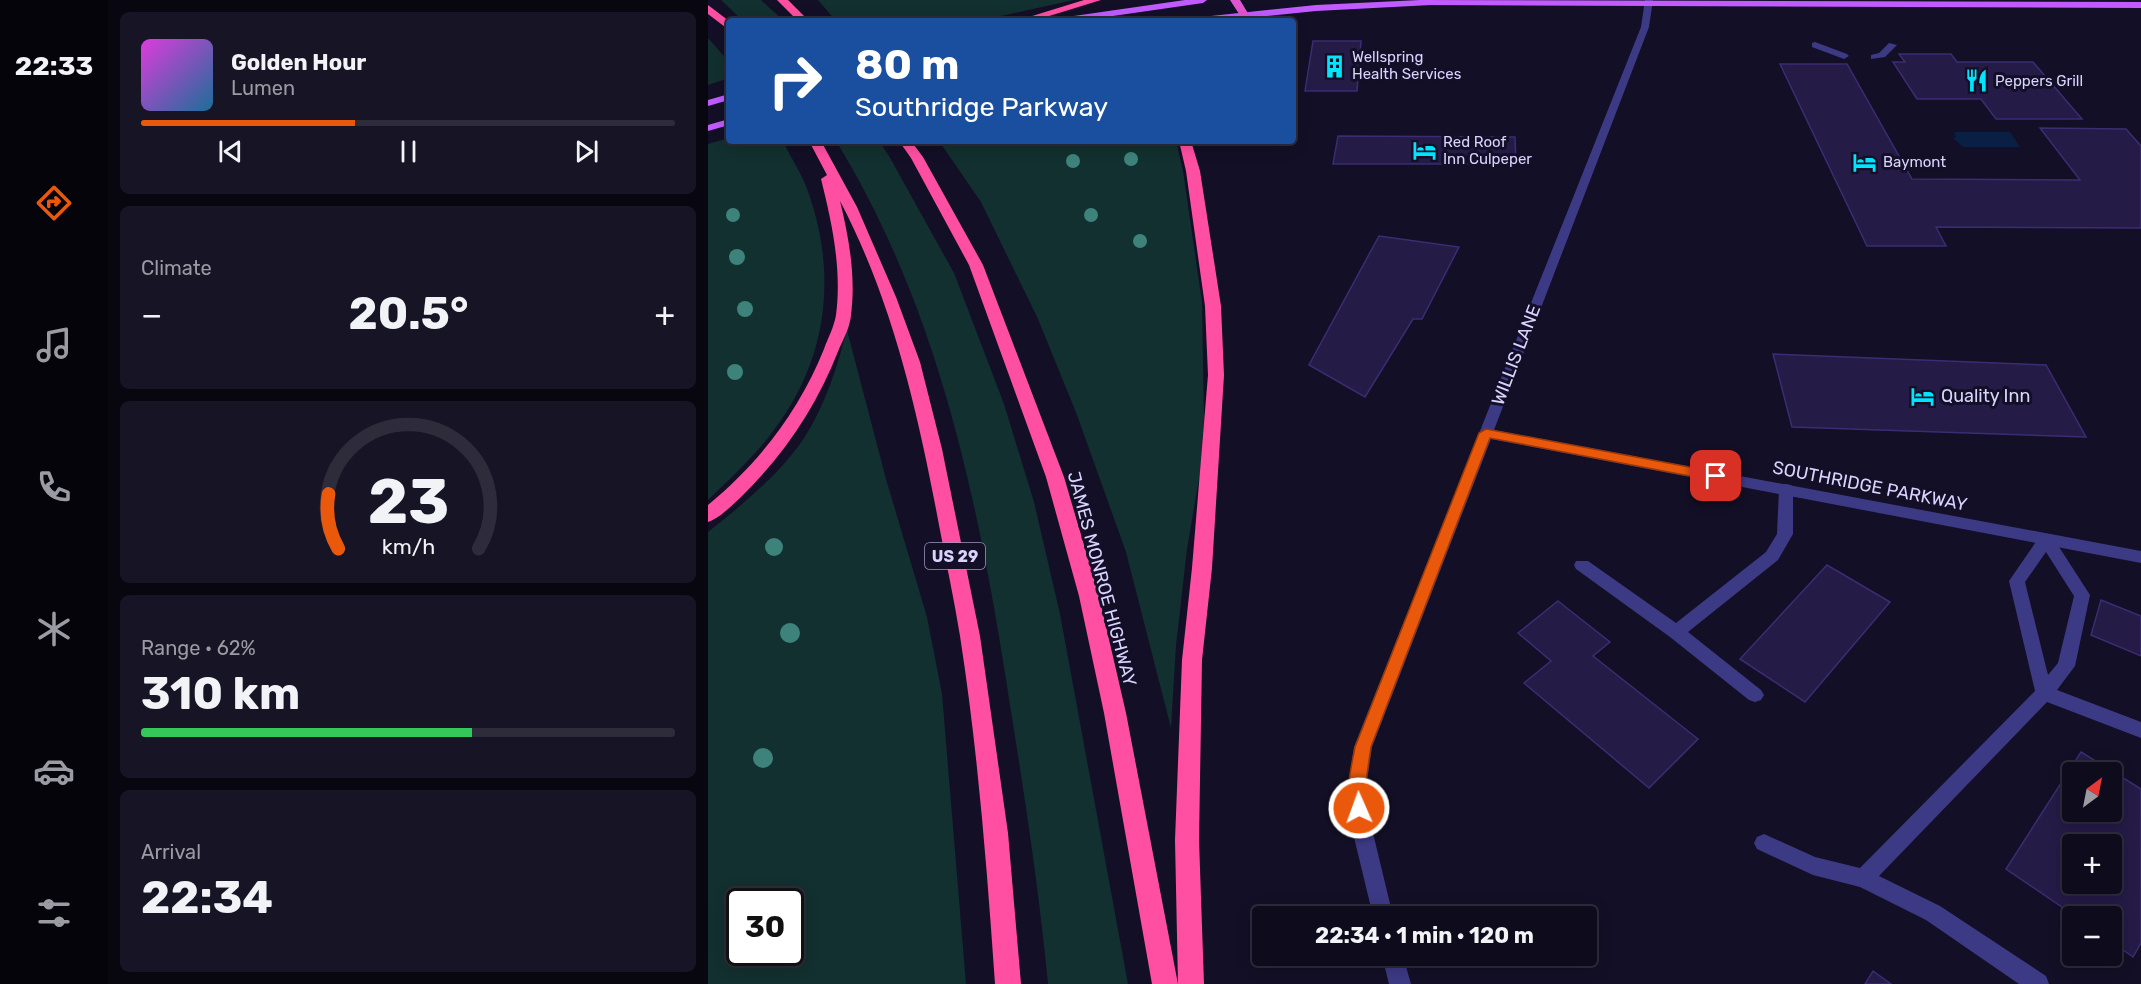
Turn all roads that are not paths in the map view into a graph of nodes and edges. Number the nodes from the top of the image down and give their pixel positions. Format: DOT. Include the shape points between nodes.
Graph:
graph roads {
  1 [pos="782,0"];
  2 [pos="801,0"];
  3 [pos="1096,0"];
  4 [pos="1203,0"];
  5 [pos="1236,0"];
  6 [pos="1650,1"];
  7 [pos="2141,5"];
  8 [pos="708,8"];
  9 [pos="1244,15"];
  10 [pos="803,18"];
  11 [pos="805,18"];
  12 [pos="1032,18"];
  13 [pos="1080,18"];
  14 [pos="1218,18"];
  15 [pos="726,24"];
  16 [pos="1815,45"];
  17 [pos="1892,45"];
  18 [pos="1844,56"];
  19 [pos="1874,57"];
  20 [pos="726,98"];
  21 [pos="708,103"];
  22 [pos="726,123"];
  23 [pos="708,128"];
  24 [pos="907,144"];
  25 [pos="1186,144"];
  26 [pos="818,145"];
  27 [pos="1486,433"];
  28 [pos="1786,489"];
  29 [pos="708,515"];
  30 [pos="2046,540"];
  31 [pos="2141,557"];
  32 [pos="1582,565"];
  33 [pos="1676,632"];
  34 [pos="2044,693"];
  35 [pos="1755,695"];
  36 [pos="2141,730"];
  37 [pos="1764,843"];
  38 [pos="1863,878"];
  39 [pos="1381,906"];
  40 [pos="1396,966"];
  41 [pos="1008,984"];
  42 [pos="1165,984"];
  43 [pos="1191,984"];
  44 [pos="1400,984"];
  45 [pos="2038,984"];
  1 -- 10 [label="highway"];
  2 -- 11 [label="highway"];
  3 -- 12 [label="highway"];
  4 -- 13 [label="main road"];
  5 -- 9 [label="highway"];
  6 -- 7 [label="main road"];
  6 -- 9 [label="main road" via="1431,2"];
  6 -- 27 [label="street, WILLIS LANE" via="1645,27"];
  8 -- 15 [label="highway"];
  9 -- 14 [label="main road"];
  16 -- 18 [label="street"];
  17 -- 19 [label="street"];
  20 -- 21 [label="main road"];
  22 -- 23 [label="main road"];
  24 -- 42 [label="highway, JAMES MONROE HIGHWAY" via="976,265 1055,477 1089,596 1115,713"];
  25 -- 43 [label="highway" via="1213,306 1216,375 1192,660 1187,840"];
  26 -- 29 [label="highway" via="840,228 844,313 827,362 796,422 768,457"];
  26 -- 41 [label="highway, US 29" via="889,297 912,362 933,449 972,647 996,833"];
  27 -- 28 [label="street, SOUTHRIDGE PARKWAY"];
  27 -- 39 [label="street, WILLIS LANE" via="1363,747 1357,788 1362,829"];
  28 -- 30 [label="street, SOUTHRIDGE PARKWAY"];
  28 -- 33 [label="street" via="1785,534 1772,556"];
  30 -- 31 [label="street, SOUTHRIDGE PARKWAY"];
  30 -- 34 [label="street" via="2017,581"];
  30 -- 34 [label="street" via="2082,595 2066,666"];
  32 -- 33 [label="street"];
  33 -- 35 [label="street"];
  34 -- 36 [label="street"];
  34 -- 38 [label="street"];
  37 -- 38 [label="street" via="1813,866"];
  38 -- 45 [label="street" via="1934,913"];
  40 -- 44 [label="street"];
}
